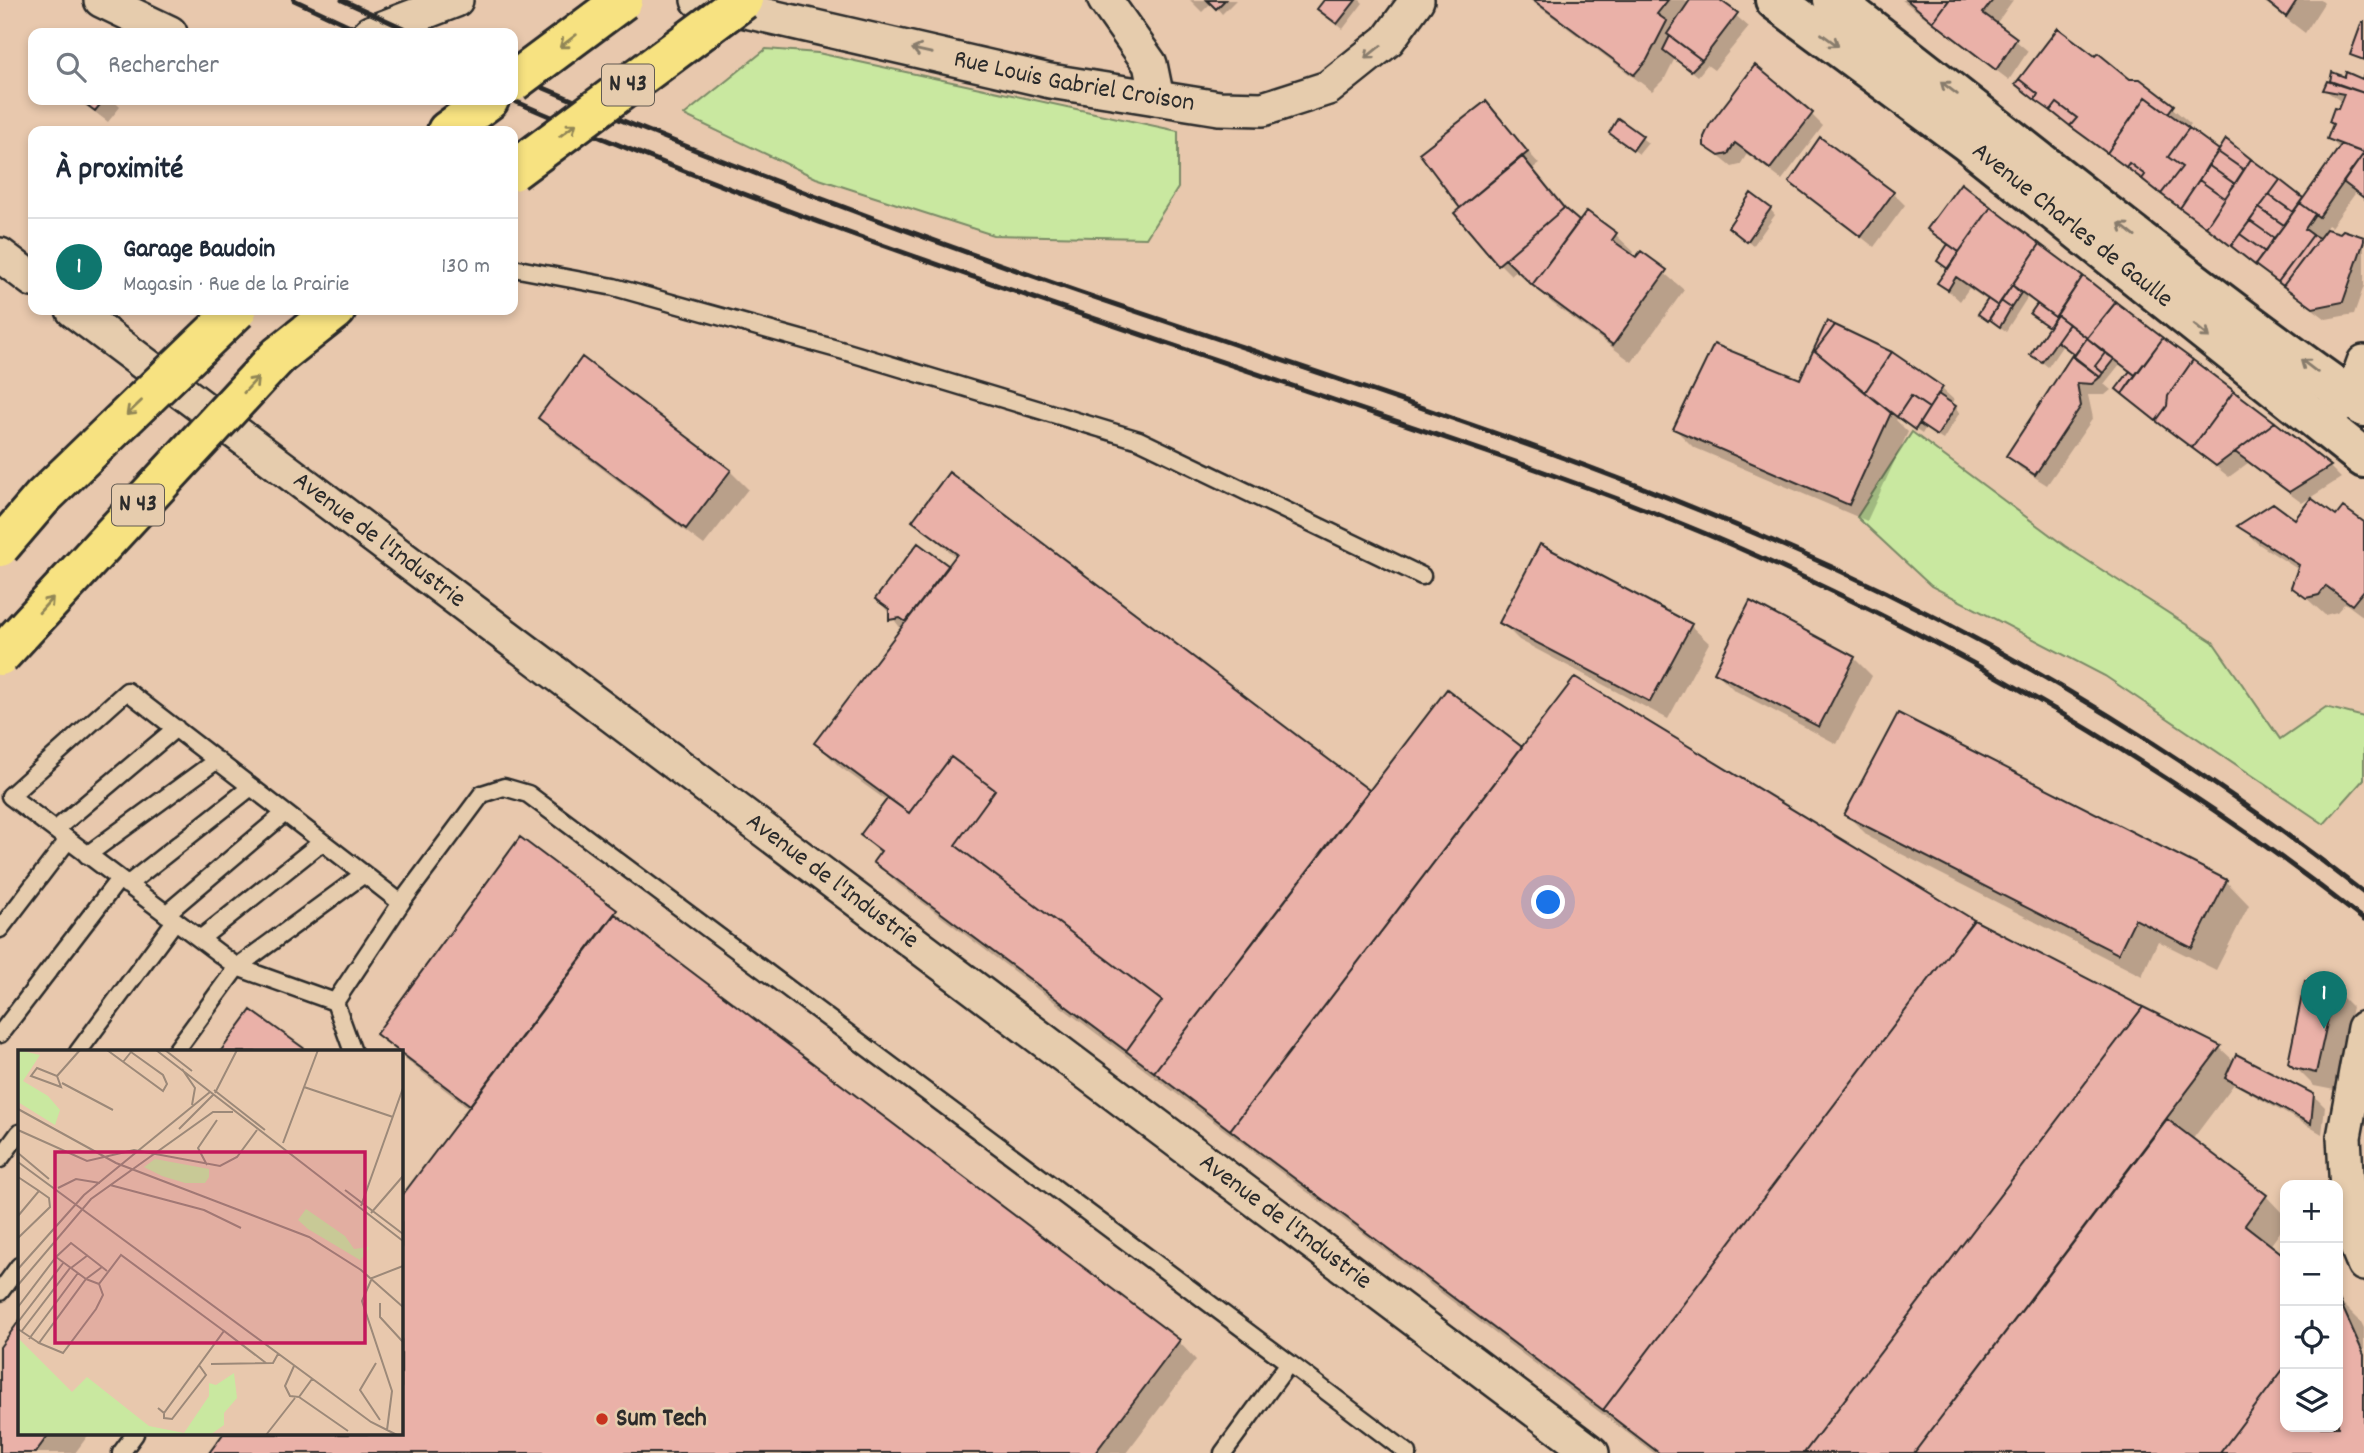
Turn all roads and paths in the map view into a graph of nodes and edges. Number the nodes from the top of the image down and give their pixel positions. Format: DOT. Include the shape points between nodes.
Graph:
graph roads {
  1 [pos="101,0"];
  2 [pos="456,0"];
  3 [pos="623,0"];
  4 [pos="698,0"];
  5 [pos="743,0"];
  6 [pos="1105,0"];
  7 [pos="1417,0"];
  8 [pos="1774,0"];
  9 [pos="1833,0"];
  10 [pos="160,28"];
  11 [pos="383,28"];
  12 [pos="518,78"];
  13 [pos="1157,98"];
  14 [pos="482,105"];
  15 [pos="454,126"];
  16 [pos="518,167"];
  17 [pos="518,269"];
  18 [pos="80,315"];
  19 [pos="232,315"];
  20 [pos="330,315"];
  21 [pos="2364,362"];
  22 [pos="2357,402"];
  23 [pos="2316,422"];
  24 [pos="2364,458"];
  25 [pos="0,547"];
  26 [pos="1422,576"];
  27 [pos="0,656"];
  28 [pos="176,729"];
  29 [pos="217,760"];
  30 [pos="251,786"];
  31 [pos="5,802"];
  32 [pos="285,813"];
  33 [pos="61,835"];
  34 [pos="322,842"];
  35 [pos="87,855"];
  36 [pos="364,874"];
  37 [pos="123,882"];
  38 [pos="401,903"];
  39 [pos="170,917"];
  40 [pos="0,929"];
  41 [pos="200,939"];
  42 [pos="237,967"];
  43 [pos="335,1002"];
  44 [pos="2364,1028"];
  45 [pos="0,1034"];
  46 [pos="79,1050"];
  47 [pos="176,1050"];
  48 [pos="352,1050"];
  49 [pos="18,1134"];
  50 [pos="0,1159"];
  51 [pos="2363,1259"];
  52 [pos="18,1267"];
  53 [pos="0,1292"];
  54 [pos="1289,1363"];
  55 [pos="134,1436"];
  56 [pos="121,1453"];
  57 [pos="1223,1453"];
  58 [pos="1408,1453"];
  59 [pos="1592,1453"];
  1 -- 10 [label="street"];
  2 -- 11 [label="street"];
  3 -- 12 [label="highway, N 43, one-way, bridge"];
  13 -- 4 [label="street, Rue Louis Gabriel Croison, one-way" via="1050,81"];
  16 -- 5 [label="highway, N 43, one-way, bridge"];
  6 -- 13 [label="street" via="1150,64"];
  7 -- 13 [label="street, Rue Louis Gabriel Croison, one-way" via="1388,40 1328,88 1263,109 1219,108"];
  8 -- 23 [label="main road, Avenue Charles de Gaulle, one-way" via="1966,141"];
  22 -- 9 [label="main road, Avenue Charles de Gaulle, one-way" via="2139,240"];
  14 -- 15 [label="highway"];
  17 -- 26 [label="lane" via="627,291 1139,440"];
  18 -- 59 [label="street, Avenue de l'Industrie"];
  19 -- 25 [label="highway, N 43, one-way, bridge" via="42,498"];
  27 -- 20 [label="highway, N 43, one-way, bridge" via="278,356"];
  21 -- 22 [label="street"];
  22 -- 23 [label="street"];
  23 -- 24 [label="main road, Avenue Charles de Gaulle"];
  28 -- 29 [label="lane"];
  28 -- 31 [label="lane" via="127,691"];
  28 -- 33 [label="lane"];
  29 -- 30 [label="lane"];
  29 -- 35 [label="lane"];
  30 -- 32 [label="lane"];
  30 -- 37 [label="lane"];
  31 -- 33 [label="lane"];
  32 -- 34 [label="lane"];
  32 -- 39 [label="lane"];
  33 -- 35 [label="lane"];
  33 -- 40 [label="lane"];
  34 -- 36 [label="lane"];
  34 -- 41 [label="lane"];
  35 -- 37 [label="lane"];
  36 -- 38 [label="lane"];
  36 -- 42 [label="lane"];
  37 -- 39 [label="lane"];
  37 -- 45 [label="lane"];
  38 -- 43 [label="lane"];
  38 -- 54 [label="lane" via="482,794 504,786 528,794"];
  39 -- 41 [label="lane"];
  39 -- 46 [label="lane"];
  41 -- 42 [label="lane"];
  42 -- 43 [label="lane"];
  42 -- 47 [label="lane"];
  43 -- 48 [label="lane"];
  44 -- 51 [label="street" via="2344,1137 2348,1228"];
  49 -- 50 [label="lane"];
  52 -- 53 [label="lane"];
  54 -- 57 [label="lane"];
  54 -- 58 [label="lane"];
  55 -- 56 [label="lane"];
}
